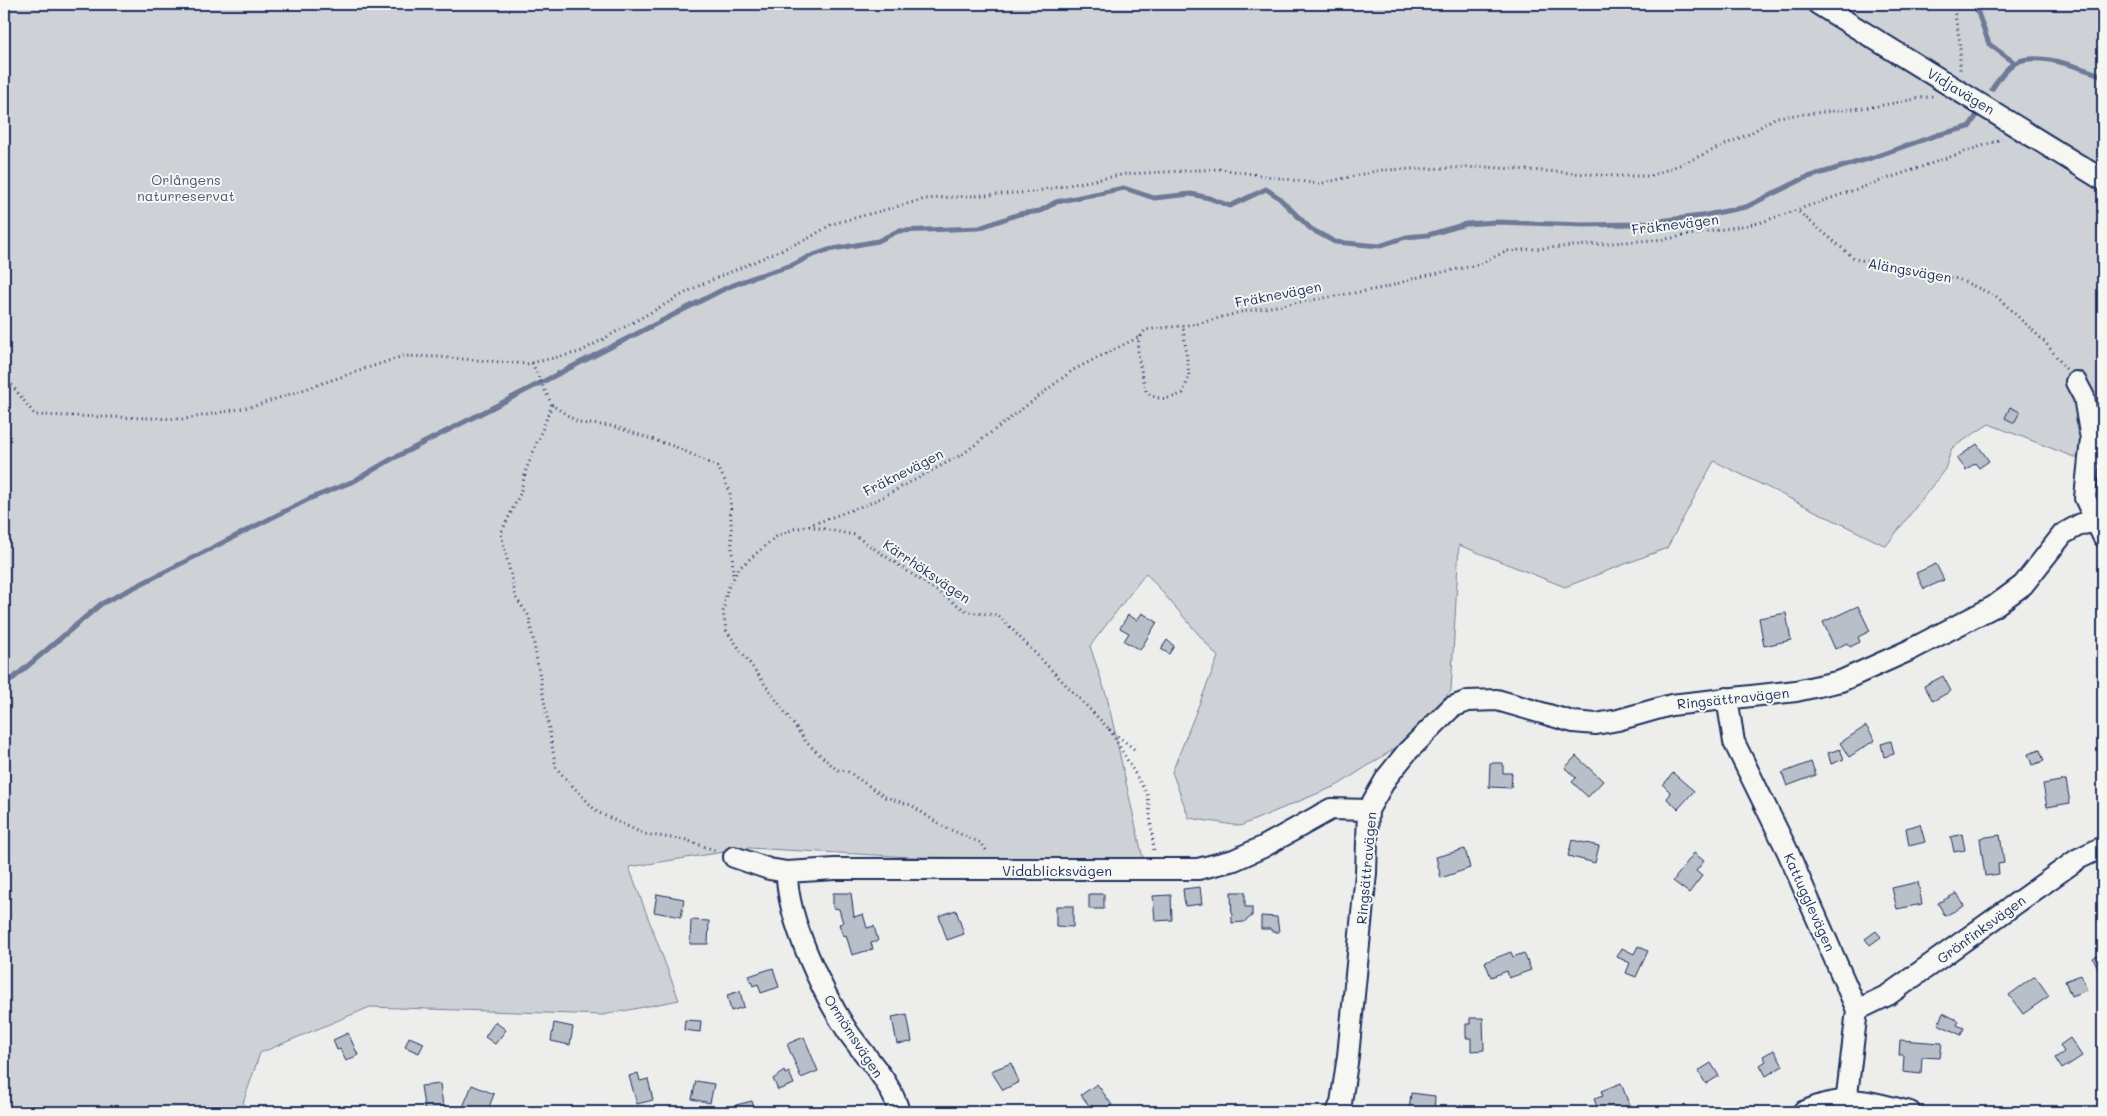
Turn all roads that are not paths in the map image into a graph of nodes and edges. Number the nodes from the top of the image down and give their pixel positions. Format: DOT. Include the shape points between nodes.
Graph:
graph roads {
  1 [pos="1818,4"];
  2 [pos="2103,180"];
  3 [pos="2076,382"];
  4 [pos="2101,524"];
  5 [pos="1727,698"];
  6 [pos="1368,810"];
  7 [pos="2103,847"];
  8 [pos="734,857"];
  9 [pos="787,872"];
  10 [pos="1856,1010"];
  11 [pos="1846,1106"];
  12 [pos="899,1112"];
  13 [pos="1337,1112"];
  14 [pos="1803,1112"];
  15 [pos="1910,1112"];
  1 -- 2 [label="street, Vidjavägen"];
  3 -- 4 [label="street" via="2084,397 2091,439 2085,498"];
  4 -- 5 [label="street, Ringsättravägen" via="2081,524 2063,534 2038,570 2004,600 1910,650 1841,681 1796,691"];
  5 -- 6 [label="street, Ringsättravägen" via="1670,705 1596,724 1573,722 1497,700 1460,703 1407,752 1387,777"];
  5 -- 10 [label="street, Kattugglevägen" via="1734,742 1787,850"];
  6 -- 9 [label="street, Vidablicksvägen" via="1332,809 1262,847 1218,865 1198,869 828,869"];
  6 -- 13 [label="street, Ringsättravägen" via="1366,873 1348,1056"];
  7 -- 10 [label="street, Grönfinksvägen" via="2078,859 1888,995"];
  8 -- 9 [label="street, Vidablicksvägen"];
  9 -- 12 [label="street, Ormömsvägen" via="796,920 823,988 894,1096"];
  10 -- 11 [label="street, Kattugglevägen"];
  11 -- 14 [label="street" via="1822,1104"];
  11 -- 15 [label="street"];
}
